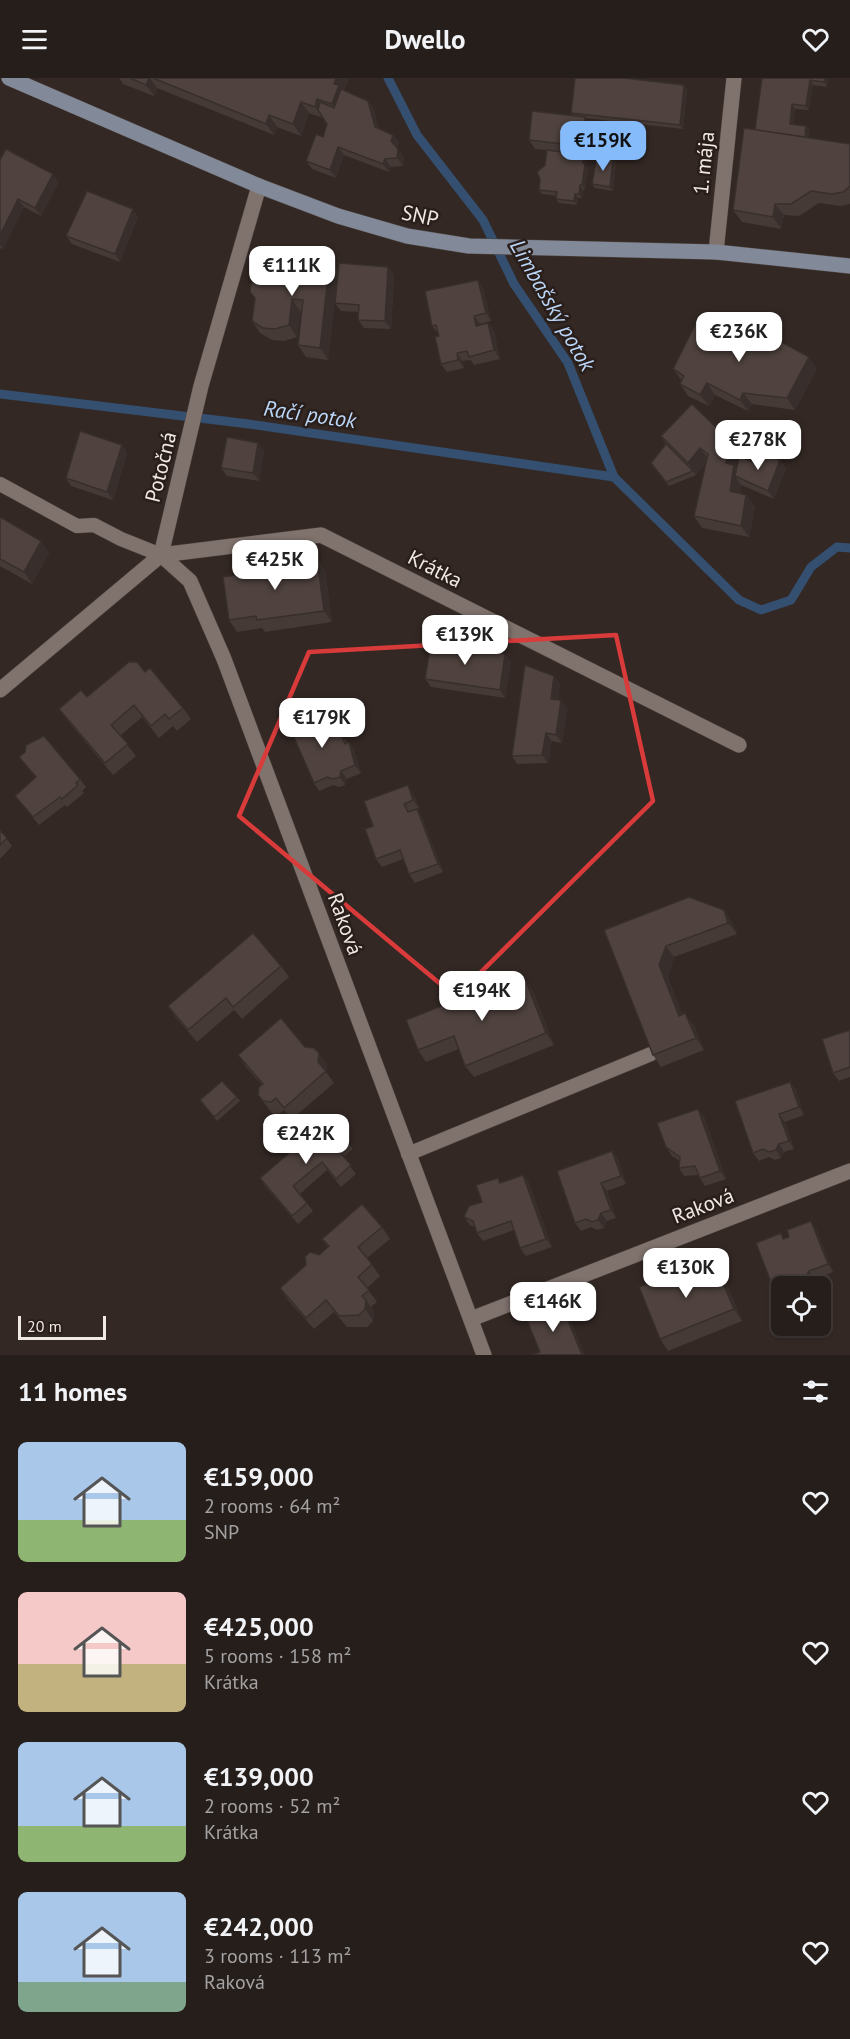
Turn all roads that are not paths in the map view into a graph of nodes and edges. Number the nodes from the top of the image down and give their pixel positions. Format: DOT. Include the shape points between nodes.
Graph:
graph roads {
  1 [pos="9,78"];
  2 [pos="734,78"];
  3 [pos="258,186"];
  4 [pos="716,252"];
  5 [pos="850,266"];
  6 [pos="0,484"];
  7 [pos="161,555"];
  8 [pos="0,690"];
  9 [pos="739,745"];
  10 [pos="651,1054"];
  11 [pos="408,1154"];
  12 [pos="850,1171"];
  13 [pos="471,1319"];
  14 [pos="484,1355"];
  1 -- 3 [label="street, SNP"];
  2 -- 4 [label="street, 1. mája"];
  3 -- 4 [label="street, SNP" via="407,236 469,246"];
  3 -- 7 [label="street, Potočná" via="201,386"];
  4 -- 5 [label="street, SNP"];
  6 -- 7 [label="lane" via="77,526 94,525"];
  7 -- 8 [label="street"];
  7 -- 9 [label="street, Krátka" via="321,535"];
  7 -- 11 [label="street, Raková" via="190,581 224,659"];
  10 -- 11 [label="lane"];
  11 -- 13 [label="street, Raková"];
  12 -- 13 [label="street, Raková"];
  13 -- 14 [label="street, Raková"];
}
